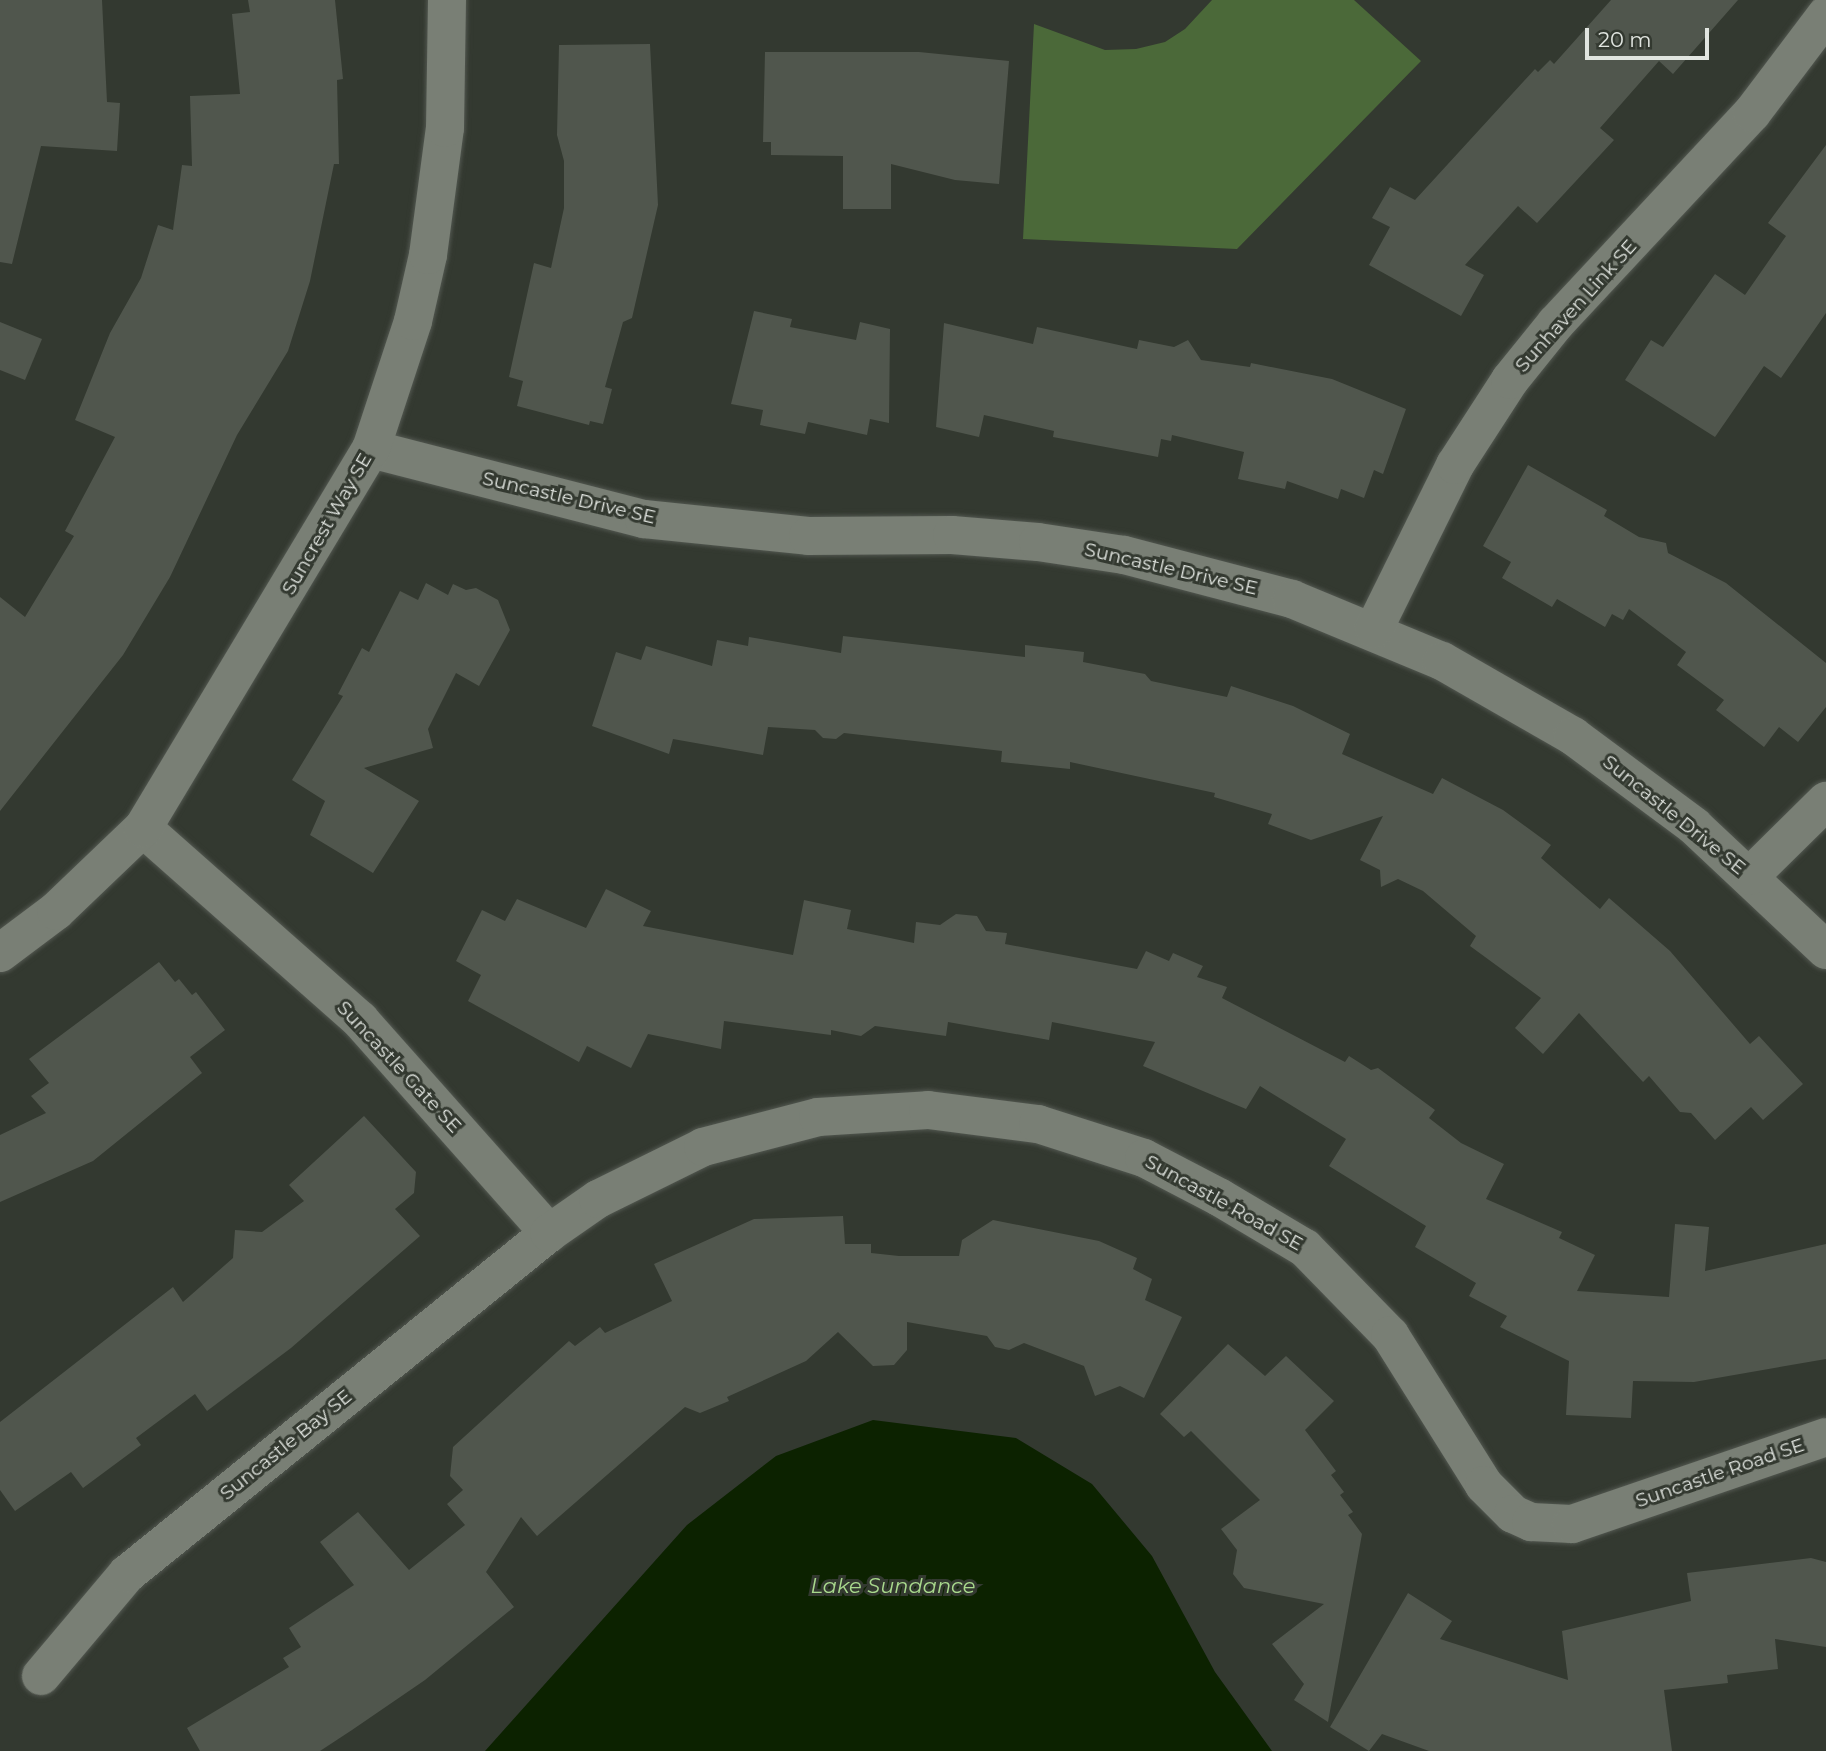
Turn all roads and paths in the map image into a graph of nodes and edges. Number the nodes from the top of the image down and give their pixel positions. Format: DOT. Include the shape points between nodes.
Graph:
graph roads {
  1 [pos="447,0"];
  2 [pos="1826,15"];
  3 [pos="371,449"];
  4 [pos="1374,629"];
  5 [pos="1826,800"];
  6 [pos="144,828"];
  7 [pos="1750,876"];
  8 [pos="1826,950"];
  9 [pos="0,953"];
  10 [pos="549,1233"];
  11 [pos="1826,1437"];
  12 [pos="41,1676"];
  1 -- 3 [label="street, Suncrest Way SE" via="445,128 428,255 413,321"];
  2 -- 4 [label="street, Sunhaven Link SE" via="1752,113 1556,323 1510,380 1455,464"];
  3 -- 4 [label="street, Suncastle Drive SE" via="644,519 808,536 952,535 1124,555 1280,595"];
  3 -- 6 [label="street, Suncrest Way SE"];
  4 -- 7 [label="street, Suncastle Drive SE" via="1509,696 1573,736 1645,786"];
  5 -- 7 [label="street"];
  6 -- 9 [label="street, Suncrest Way SE" via="56,911"];
  6 -- 10 [label="street, Suncastle Gate SE" via="360,1020"];
  7 -- 8 [label="street, Suncastle Drive SE"];
  10 -- 11 [label="street, Suncastle Road SE" via="649,1171 760,1129 873,1111 984,1115 1078,1135 1144,1158 1305,1248 1390,1335 1496,1502 1531,1522 1572,1524"];
  10 -- 12 [label="street, Suncastle Bay SE" via="127,1573"];
}
